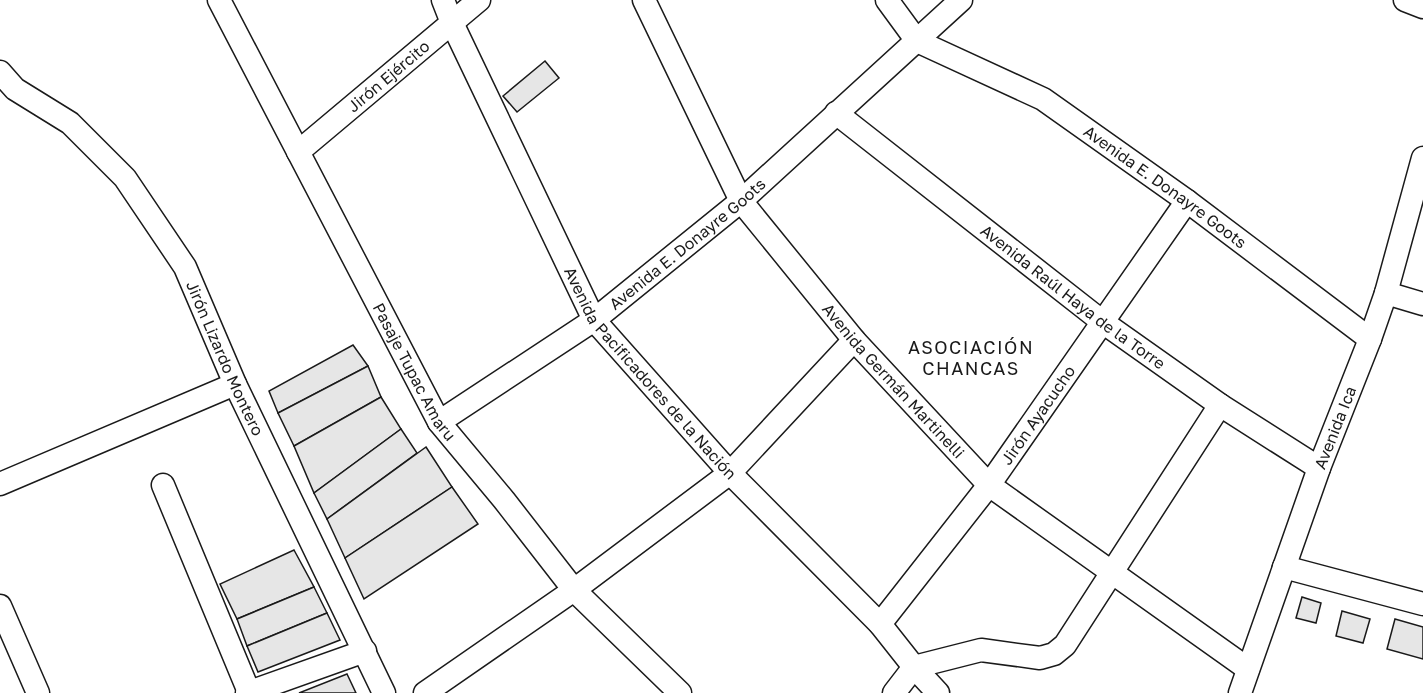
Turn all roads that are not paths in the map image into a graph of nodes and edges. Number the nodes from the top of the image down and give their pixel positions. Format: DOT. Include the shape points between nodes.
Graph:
graph roads {
  1 [pos="219,0"];
  2 [pos="443,0"];
  3 [pos="479,0"];
  4 [pos="644,0"];
  5 [pos="887,0"];
  6 [pos="961,0"];
  7 [pos="1405,0"];
  8 [pos="1423,7"];
  9 [pos="452,23"];
  10 [pos="917,41"];
  11 [pos="0,72"];
  12 [pos="836,113"];
  13 [pos="298,152"];
  14 [pos="1423,158"];
  15 [pos="741,201"];
  16 [pos="1188,201"];
  17 [pos="1386,292"];
  18 [pos="1423,303"];
  19 [pos="594,320"];
  20 [pos="1104,322"];
  21 [pos="1370,339"];
  22 [pos="854,340"];
  23 [pos="236,384"];
  24 [pos="1220,405"];
  25 [pos="439,422"];
  26 [pos="1319,468"];
  27 [pos="730,473"];
  28 [pos="0,484"];
  29 [pos="163,485"];
  30 [pos="989,485"];
  31 [pos="1284,567"];
  32 [pos="1111,573"];
  33 [pos="574,590"];
  34 [pos="1423,604"];
  35 [pos="0,606"];
  36 [pos="880,624"];
  37 [pos="365,651"];
  38 [pos="914,667"];
  39 [pos="1248,669"];
  40 [pos="38,693"];
  41 [pos="248,693"];
  42 [pos="384,693"];
  43 [pos="425,693"];
  44 [pos="680,693"];
  45 [pos="894,693"];
  46 [pos="938,693"];
  47 [pos="1240,693"];
  1 -- 13 [label="street, Pasaje Tupac Amaru"];
  2 -- 9 [label="street, Avenida Pacificadores de la Nación"];
  3 -- 9 [label="street, Jirón Ejército"];
  4 -- 15 [label="street, Avenida Germán Martinelli"];
  5 -- 10 [label="street, Avenida E. Donayre Goots"];
  6 -- 10 [label="street, Avenida E. Donayre Goots"];
  7 -- 8 [label="street"];
  9 -- 13 [label="street, Jirón Ejército"];
  9 -- 19 [label="street, Avenida Pacificadores de la Nación"];
  10 -- 12 [label="street, Avenida E. Donayre Goots"];
  10 -- 16 [label="street, Avenida E. Donayre Goots" via="1043,99"];
  11 -- 23 [label="street, Jirón Lizardo Montero" via="15,89 70,123 125,178 184,267"];
  12 -- 15 [label="street, Avenida E. Donayre Goots"];
  12 -- 20 [label="street, Avenida Raúl Haya de la Torre"];
  13 -- 25 [label="street, Pasaje Tupac Amaru"];
  14 -- 17 [label="street, Avenida Ica"];
  15 -- 19 [label="street, Avenida E. Donayre Goots"];
  15 -- 22 [label="street, Avenida Germán Martinelli"];
  16 -- 20 [label="street, Jirón Ayacucho"];
  16 -- 21 [label="street, Avenida E. Donayre Goots"];
  17 -- 18 [label="street"];
  17 -- 21 [label="street, Avenida Ica"];
  19 -- 25 [label="street, Avenida E. Donayre Goots"];
  19 -- 27 [label="street, Avenida Pacificadores de la Nación"];
  20 -- 24 [label="street, Avenida Raúl Haya de la Torre"];
  20 -- 30 [label="street, Jirón Ayacucho"];
  21 -- 26 [label="street, Avenida Ica"];
  22 -- 27 [label="street"];
  22 -- 30 [label="street, Avenida Germán Martinelli"];
  23 -- 28 [label="street"];
  23 -- 37 [label="street, Jirón Lizardo Montero"];
  24 -- 26 [label="street, Avenida Raúl Haya de la Torre"];
  24 -- 32 [label="street"];
  25 -- 33 [label="street, Pasaje Tupac Amaru"];
  26 -- 31 [label="street, Avenida Ica"];
  27 -- 33 [label="street"];
  27 -- 36 [label="street, Avenida Pacificadores de la Nación"];
  29 -- 41 [label="street"];
  30 -- 32 [label="street, Avenida Germán Martinelli"];
  30 -- 36 [label="street, Jirón Ayacucho"];
  31 -- 34 [label="street"];
  31 -- 39 [label="street, Avenida Ica"];
  32 -- 38 [label="street" via="1065,645 1054,654 1040,658 981,650"];
  32 -- 39 [label="street, Avenida Germán Martinelli"];
  33 -- 43 [label="street"];
  33 -- 44 [label="street, Pasaje Tupac Amaru"];
  35 -- 40 [label="street"];
  36 -- 38 [label="street, Avenida Pacificadores de la Nación"];
  37 -- 41 [label="street"];
  37 -- 42 [label="street, Jirón Lizardo Montero"];
  38 -- 45 [label="street"];
  38 -- 46 [label="street, Avenida Pacificadores de la Nación"];
  39 -- 47 [label="street, Avenida Ica"];
}
